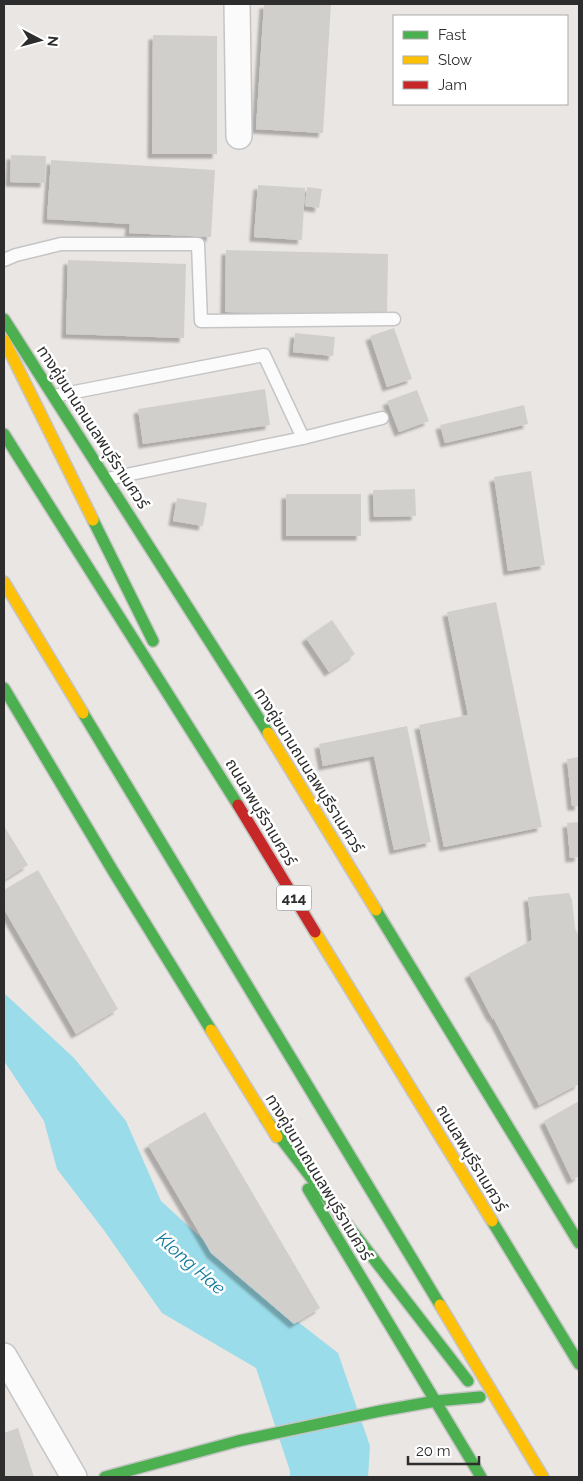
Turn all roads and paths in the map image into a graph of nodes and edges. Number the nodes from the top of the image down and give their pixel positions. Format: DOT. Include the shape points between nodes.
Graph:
graph roads {
  1 [pos="237,4"];
  2 [pos="239,136"];
  3 [pos="4,260"];
  4 [pos="4,319"];
  5 [pos="394,319"];
  6 [pos="4,340"];
  7 [pos="54,396"];
  8 [pos="382,418"];
  9 [pos="4,434"];
  10 [pos="304,438"];
  11 [pos="107,479"];
  12 [pos="4,582"];
  13 [pos="156,648"];
  14 [pos="169,674"];
  15 [pos="4,688"];
  16 [pos="217,771"];
  17 [pos="265,1118"];
  18 [pos="579,1243"];
  19 [pos="4,1356"];
  20 [pos="579,1364"];
  21 [pos="480,1397"];
  22 [pos="436,1401"];
  23 [pos="74,1477"];
  24 [pos="106,1477"];
  25 [pos="481,1477"];
  26 [pos="543,1477"];
  1 -- 2 [label="street"];
  3 -- 5 [label="lane" via="61,244 198,244 202,321"];
  4 -- 7 [label="main road, ทางคู่ขนานถนนลพบุรีราเมศวร์"];
  6 -- 13 [label="main road"];
  7 -- 10 [label="lane" via="264,355"];
  7 -- 11 [label="main road, ทางคู่ขนานถนนลพบุรีราเมศวร์"];
  8 -- 10 [label="lane"];
  9 -- 16 [label="main road, ถนนลพบุรีราเมศวร์ / 414"];
  10 -- 11 [label="lane"];
  11 -- 18 [label="main road, ทางคู่ขนานถนนลพบุรีราเมศวร์" via="286,761"];
  12 -- 26 [label="main road"];
  14 -- 16 [label="main road"];
  15 -- 17 [label="main road, ทางคู่ขนานถนนลพบุรีราเมศวร์"];
  16 -- 20 [label="main road, ถนนลพบุรีราเมศวร์ / 414"];
  17 -- 21 [label="main road"];
  17 -- 22 [label="main road, ทางคู่ขนานถนนลพบุรีราเมศวร์"];
  19 -- 23 [label="street"];
  21 -- 22 [label="main road"];
  21 -- 26 [label="main road"];
  22 -- 24 [label="main road" via="238,1441"];
  22 -- 25 [label="main road, ทางคู่ขนานถนนลพบุรีราเมศวร์"];
}
